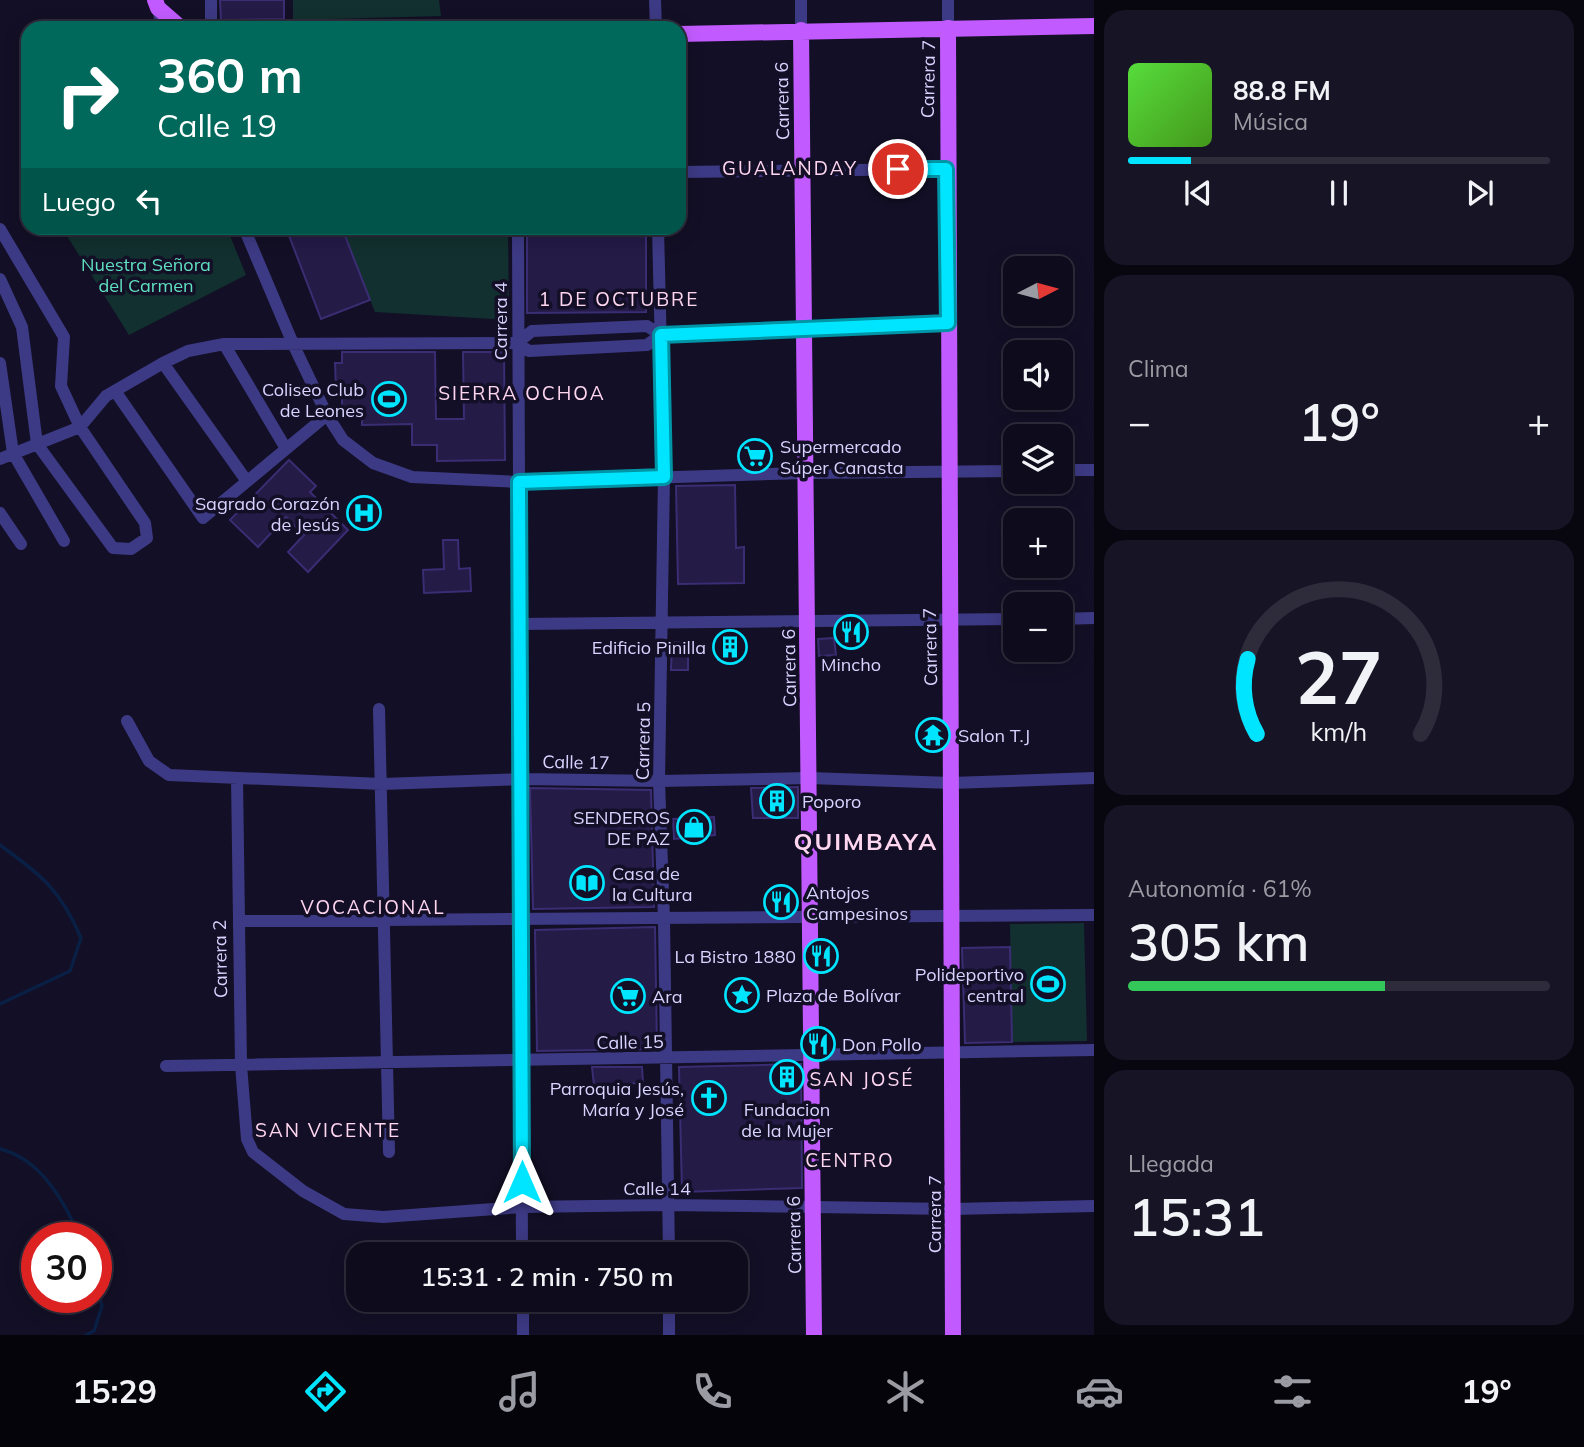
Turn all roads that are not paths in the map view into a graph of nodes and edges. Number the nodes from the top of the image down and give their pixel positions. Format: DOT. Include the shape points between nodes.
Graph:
graph roads {
  1 [pos="211,0"];
  2 [pos="655,0"];
  3 [pos="801,0"];
  4 [pos="948,0"];
  5 [pos="157,4"];
  6 [pos="174,21"];
  7 [pos="211,21"];
  8 [pos="656,21"];
  9 [pos="1094,26"];
  10 [pos="948,28"];
  11 [pos="801,30"];
  12 [pos="686,34"];
  13 [pos="946,169"];
  14 [pos="802,171"];
  15 [pos="686,172"];
  16 [pos="0,229"];
  17 [pos="247,235"];
  18 [pos="518,235"];
  19 [pos="658,235"];
  20 [pos="0,279"];
  21 [pos="948,323"];
  22 [pos="803,327"];
  23 [pos="661,335"];
  24 [pos="517,343"];
  25 [pos="225,344"];
  26 [pos="295,346"];
  27 [pos="0,363"];
  28 [pos="163,363"];
  29 [pos="115,391"];
  30 [pos="327,415"];
  31 [pos="80,427"];
  32 [pos="37,444"];
  33 [pos="285,447"];
  34 [pos="13,453"];
  35 [pos="0,459"];
  36 [pos="1073,470"];
  37 [pos="1094,470"];
  38 [pos="948,471"];
  39 [pos="1003,471"];
  40 [pos="805,473"];
  41 [pos="664,477"];
  42 [pos="246,480"];
  43 [pos="519,482"];
  44 [pos="0,513"];
  45 [pos="64,541"];
  46 [pos="21,544"];
  47 [pos="1094,618"];
  48 [pos="1003,619"];
  49 [pos="1073,619"];
  50 [pos="949,620"];
  51 [pos="807,621"];
  52 [pos="664,623"];
  53 [pos="520,624"];
  54 [pos="379,709"];
  55 [pos="127,721"];
  56 [pos="237,778"];
  57 [pos="810,778"];
  58 [pos="1094,778"];
  59 [pos="522,779"];
  60 [pos="659,781"];
  61 [pos="951,783"];
  62 [pos="382,784"];
  63 [pos="1094,915"];
  64 [pos="951,917"];
  65 [pos="810,918"];
  66 [pos="384,920"];
  67 [pos="521,920"];
  68 [pos="664,920"];
  69 [pos="239,921"];
  70 [pos="1094,1050"];
  71 [pos="953,1052"];
  72 [pos="811,1055"];
  73 [pos="666,1059"];
  74 [pos="522,1062"];
  75 [pos="387,1063"];
  76 [pos="241,1065"];
  77 [pos="166,1066"];
  78 [pos="247,1139"];
  79 [pos="389,1152"];
  80 [pos="668,1205"];
  81 [pos="1094,1206"];
  82 [pos="522,1207"];
  83 [pos="813,1208"];
  84 [pos="953,1209"];
  85 [pos="522,1242"];
  86 [pos="669,1242"];
  87 [pos="523,1312"];
  88 [pos="669,1312"];
  89 [pos="523,1335"];
  90 [pos="669,1335"];
  91 [pos="814,1335"];
  92 [pos="953,1335"];
  1 -- 7 [label="street"];
  2 -- 8 [label="street"];
  3 -- 11 [label="street, Carrera 6"];
  4 -- 10 [label="street, Carrera 7"];
  5 -- 6 [label="main road"];
  9 -- 10 [label="main road"];
  10 -- 11 [label="main road"];
  10 -- 13 [label="main road, Carrera 7"];
  11 -- 12 [label="main road"];
  11 -- 14 [label="main road, Carrera 6"];
  13 -- 14 [label="street"];
  13 -- 21 [label="main road, Carrera 7"];
  14 -- 15 [label="street"];
  14 -- 22 [label="main road, Carrera 6"];
  16 -- 31 [label="street" via="64,337 61,386"];
  17 -- 26 [label="street"];
  18 -- 24 [label="street, Carrera 4"];
  19 -- 23 [label="street, Carrera 5"];
  20 -- 32 [label="street" via="22,327"];
  21 -- 22 [label="street"];
  21 -- 38 [label="main road, Carrera 7"];
  22 -- 23 [label="street"];
  22 -- 40 [label="main road, Carrera 6"];
  23 -- 24 [label="street" via="648,345 529,351"];
  23 -- 24 [label="street" via="647,326 532,331"];
  23 -- 41 [label="street, Carrera 5"];
  24 -- 26 [label="street"];
  24 -- 43 [label="street, Carrera 4"];
  25 -- 26 [label="street"];
  25 -- 28 [label="street" via="188,351"];
  25 -- 33 [label="street"];
  26 -- 30 [label="street"];
  27 -- 34 [label="street"];
  28 -- 29 [label="street"];
  28 -- 42 [label="street"];
  29 -- 31 [label="street"];
  29 -- 42 [label="street" via="201,517"];
  30 -- 33 [label="street"];
  30 -- 43 [label="street" via="343,440 373,463 412,477"];
  31 -- 32 [label="street"];
  31 -- 32 [label="street" via="145,523 147,538 131,549 113,548"];
  32 -- 34 [label="street"];
  33 -- 42 [label="street"];
  34 -- 35 [label="street"];
  34 -- 45 [label="street"];
  36 -- 37 [label="street"];
  38 -- 39 [label="street"];
  38 -- 40 [label="street"];
  38 -- 50 [label="main road, Carrera 7"];
  40 -- 41 [label="street"];
  40 -- 51 [label="main road, Carrera 6"];
  41 -- 43 [label="street"];
  41 -- 52 [label="street, Carrera 5"];
  43 -- 53 [label="street, Carrera 4"];
  44 -- 46 [label="street"];
  47 -- 49 [label="street"];
  48 -- 50 [label="street"];
  50 -- 51 [label="street"];
  50 -- 61 [label="main road, Carrera 7"];
  51 -- 52 [label="street"];
  51 -- 57 [label="main road, Carrera 6"];
  52 -- 53 [label="street"];
  52 -- 60 [label="street, Carrera 5"];
  53 -- 59 [label="street, Carrera 4"];
  54 -- 62 [label="street"];
  55 -- 56 [label="street, Calle 17" via="149,761 169,775"];
  56 -- 62 [label="street, Calle 17"];
  56 -- 69 [label="street, Carrera 2"];
  57 -- 60 [label="street, Calle 17"];
  57 -- 61 [label="street, Calle 17"];
  57 -- 65 [label="main road, Carrera 6"];
  58 -- 61 [label="street, Calle 17"];
  59 -- 60 [label="street, Calle 17"];
  59 -- 62 [label="street, Calle 17"];
  59 -- 67 [label="street, Carrera 4"];
  60 -- 68 [label="street, Carrera 5"];
  61 -- 64 [label="main road, Carrera 7"];
  62 -- 66 [label="street"];
  63 -- 64 [label="street"];
  64 -- 65 [label="street"];
  64 -- 71 [label="main road, Carrera 7"];
  65 -- 68 [label="street"];
  65 -- 72 [label="main road, Carrera 6"];
  66 -- 67 [label="street"];
  66 -- 69 [label="street"];
  66 -- 75 [label="street"];
  67 -- 68 [label="street"];
  67 -- 74 [label="street, Carrera 4"];
  68 -- 73 [label="street, Carrera 5"];
  69 -- 76 [label="street, Carrera 2"];
  70 -- 71 [label="street, Calle 15"];
  71 -- 72 [label="street, Calle 15"];
  71 -- 84 [label="main road, Carrera 7"];
  72 -- 73 [label="street, Calle 15"];
  72 -- 83 [label="main road, Carrera 6"];
  73 -- 74 [label="street, Calle 15"];
  73 -- 80 [label="street, Carrera 5"];
  74 -- 75 [label="street, Calle 15"];
  74 -- 82 [label="street, Carrera 4"];
  75 -- 76 [label="street, Calle 15"];
  75 -- 79 [label="street"];
  76 -- 77 [label="street, Calle 15"];
  76 -- 78 [label="street, Carrera 2"];
  78 -- 82 [label="street, Calle 14" via="253,1152 303,1191 344,1213 383,1217"];
  80 -- 82 [label="street, Calle 14"];
  80 -- 83 [label="street, Calle 14"];
  80 -- 86 [label="street, Carrera 5"];
  81 -- 84 [label="street, Calle 14"];
  82 -- 85 [label="street, Carrera 4"];
  83 -- 84 [label="street, Calle 14"];
  83 -- 91 [label="main road, Carrera 6"];
  84 -- 92 [label="main road, Carrera 7"];
  87 -- 89 [label="street"];
  88 -- 90 [label="street"];
}
